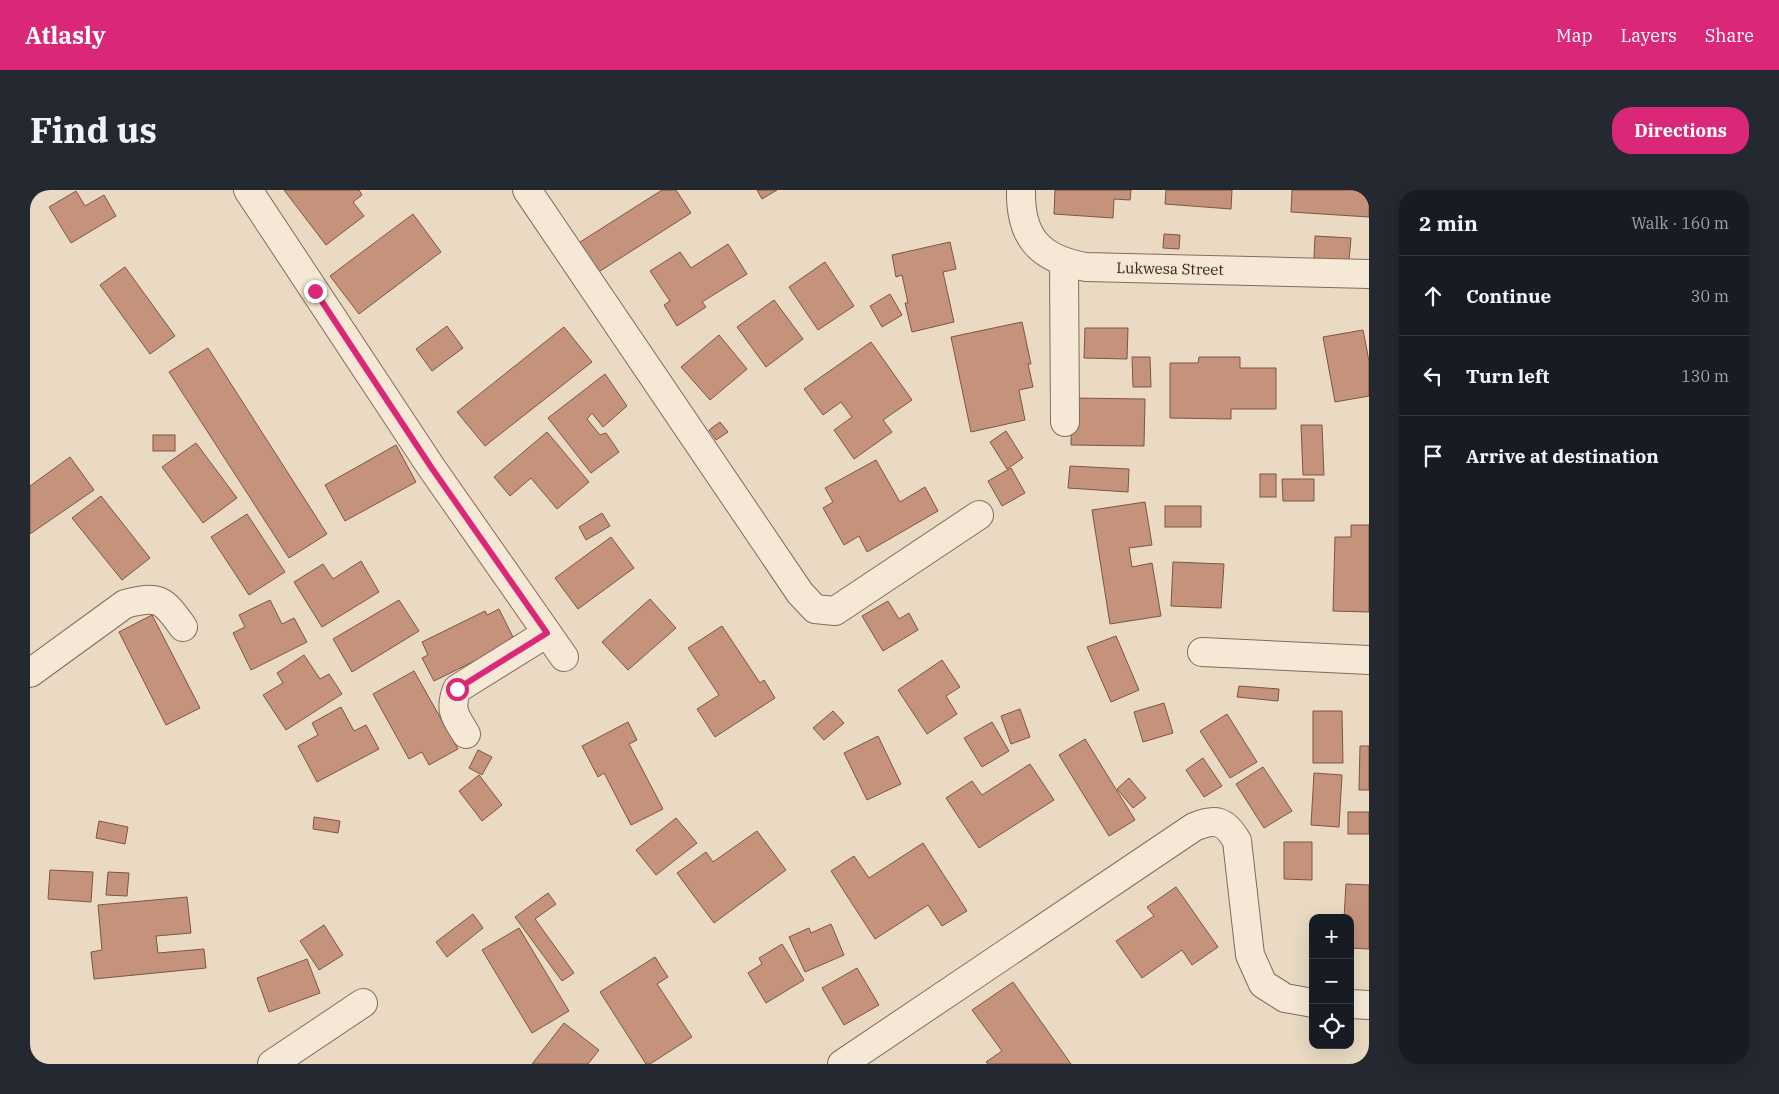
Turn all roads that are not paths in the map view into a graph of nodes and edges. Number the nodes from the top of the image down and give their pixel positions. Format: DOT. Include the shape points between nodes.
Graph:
graph roads {
  1 [pos="248,190"];
  2 [pos="527,190"];
  3 [pos="1020,190"];
  4 [pos="1064,263"];
  5 [pos="1369,274"];
  6 [pos="1064,422"];
  7 [pos="978,515"];
  8 [pos="183,627"];
  9 [pos="547,633"];
  10 [pos="1202,652"];
  11 [pos="564,657"];
  12 [pos="1369,660"];
  13 [pos="30,673"];
  14 [pos="466,734"];
  15 [pos="1309,1001"];
  16 [pos="363,1003"];
  17 [pos="272,1064"];
  18 [pos="842,1064"];
  1 -- 9 [label="street" via="431,467"];
  2 -- 7 [label="street" via="800,593 816,609 835,611"];
  3 -- 4 [label="street, Lukwesa Street" via="1025,228 1038,247"];
  4 -- 5 [label="street, Lukwesa Street"];
  4 -- 6 [label="street"];
  8 -- 13 [label="street" via="170,609 158,600 125,604"];
  9 -- 11 [label="street"];
  9 -- 14 [label="street" via="457,689 452,702 453,713"];
  10 -- 12 [label="street"];
  15 -- 18 [label="street" via="1285,998 1263,984 1250,955 1237,841 1229,828 1217,821 1206,821"];
  16 -- 17 [label="street"];
}
